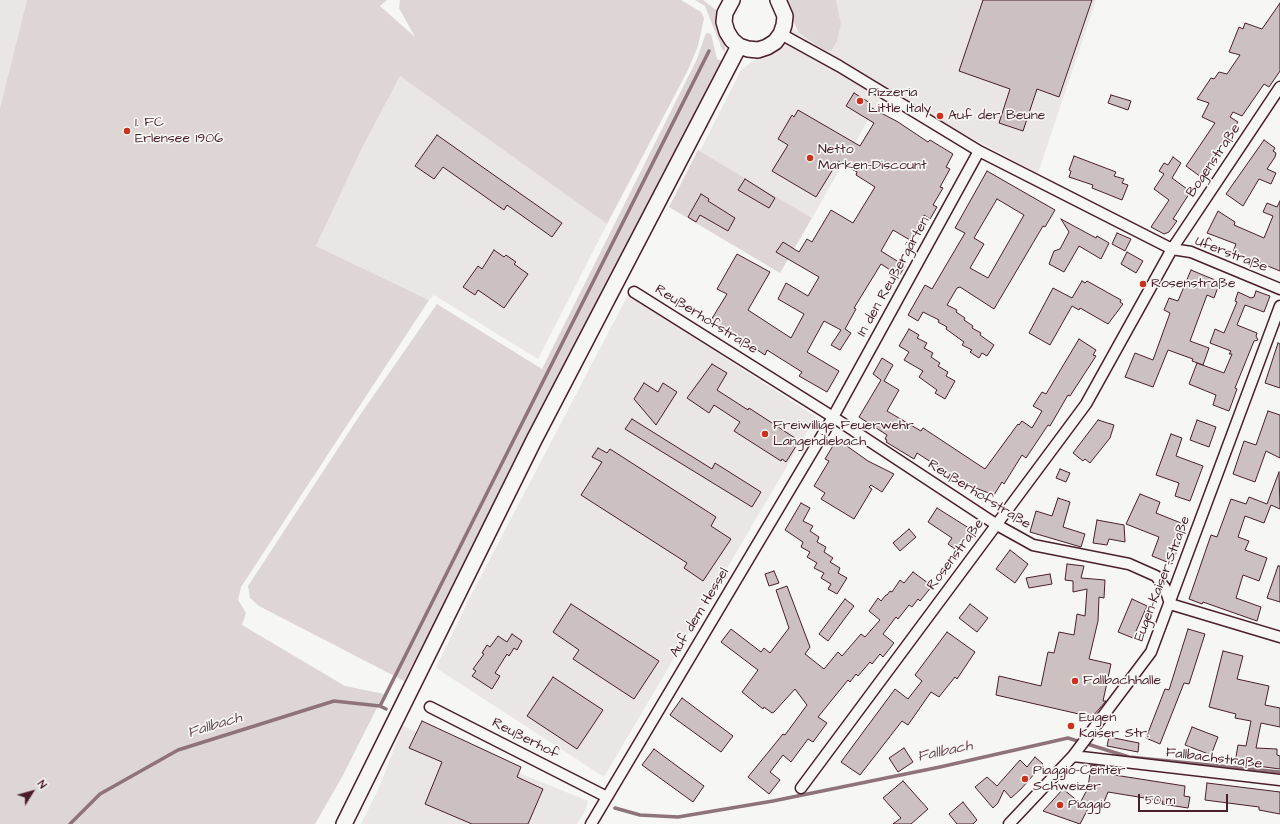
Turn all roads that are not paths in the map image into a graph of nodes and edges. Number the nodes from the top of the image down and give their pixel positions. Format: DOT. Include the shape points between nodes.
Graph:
graph roads {
  1 [pos="778,0"];
  2 [pos="727,1"];
  3 [pos="781,34"];
  4 [pos="739,46"];
  5 [pos="1280,87"];
  6 [pos="979,151"];
  7 [pos="1172,249"];
  8 [pos="1280,289"];
  9 [pos="634,292"];
  10 [pos="1280,306"];
  11 [pos="833,417"];
  12 [pos="996,525"];
  13 [pos="1170,604"];
  14 [pos="1280,637"];
  15 [pos="430,707"];
  16 [pos="394,722"];
  17 [pos="1073,756"];
  18 [pos="1280,780"];
  19 [pos="800,788"];
  20 [pos="607,797"];
  21 [pos="333,824"];
  22 [pos="344,824"];
  23 [pos="591,824"];
  24 [pos="1009,824"];
  1 -- 3 [label="main road" via="785,16"];
  2 -- 4 [label="main road" via="724,22 727,32"];
  3 -- 4 [label="main road" via="776,42 758,50"];
  3 -- 6 [label="street"];
  4 -- 16 [label="main road" via="530,447"];
  5 -- 7 [label="street, Bogenstraße"];
  6 -- 7 [label="street"];
  6 -- 11 [label="street, In den Reußergärten"];
  7 -- 8 [label="street, Uferstraße" via="1191,252"];
  7 -- 12 [label="street, Rosenstraße" via="1086,404"];
  9 -- 11 [label="street, Reußerhofstraße"];
  10 -- 13 [label="street, Eugen-Kaiser-Straße"];
  11 -- 12 [label="street, Reußerhofstraße"];
  11 -- 20 [label="street, Auf dem Hessel"];
  12 -- 13 [label="street, Reußerhofstraße" via="1033,545 1128,564 1156,576 1165,588"];
  12 -- 19 [label="street, Rosenstraße"];
  13 -- 14 [label="street"];
  13 -- 17 [label="street, Eugen-Kaiser-Straße" via="1151,652"];
  15 -- 20 [label="street, Reußerhof"];
  16 -- 21 [label="main road"];
  16 -- 22 [label="main road"];
  17 -- 18 [label="street, Fallbachstraße"];
  17 -- 24 [label="street, Eugen-Kaiser-Straße"];
  20 -- 23 [label="street, Auf dem Hessel"];
}
